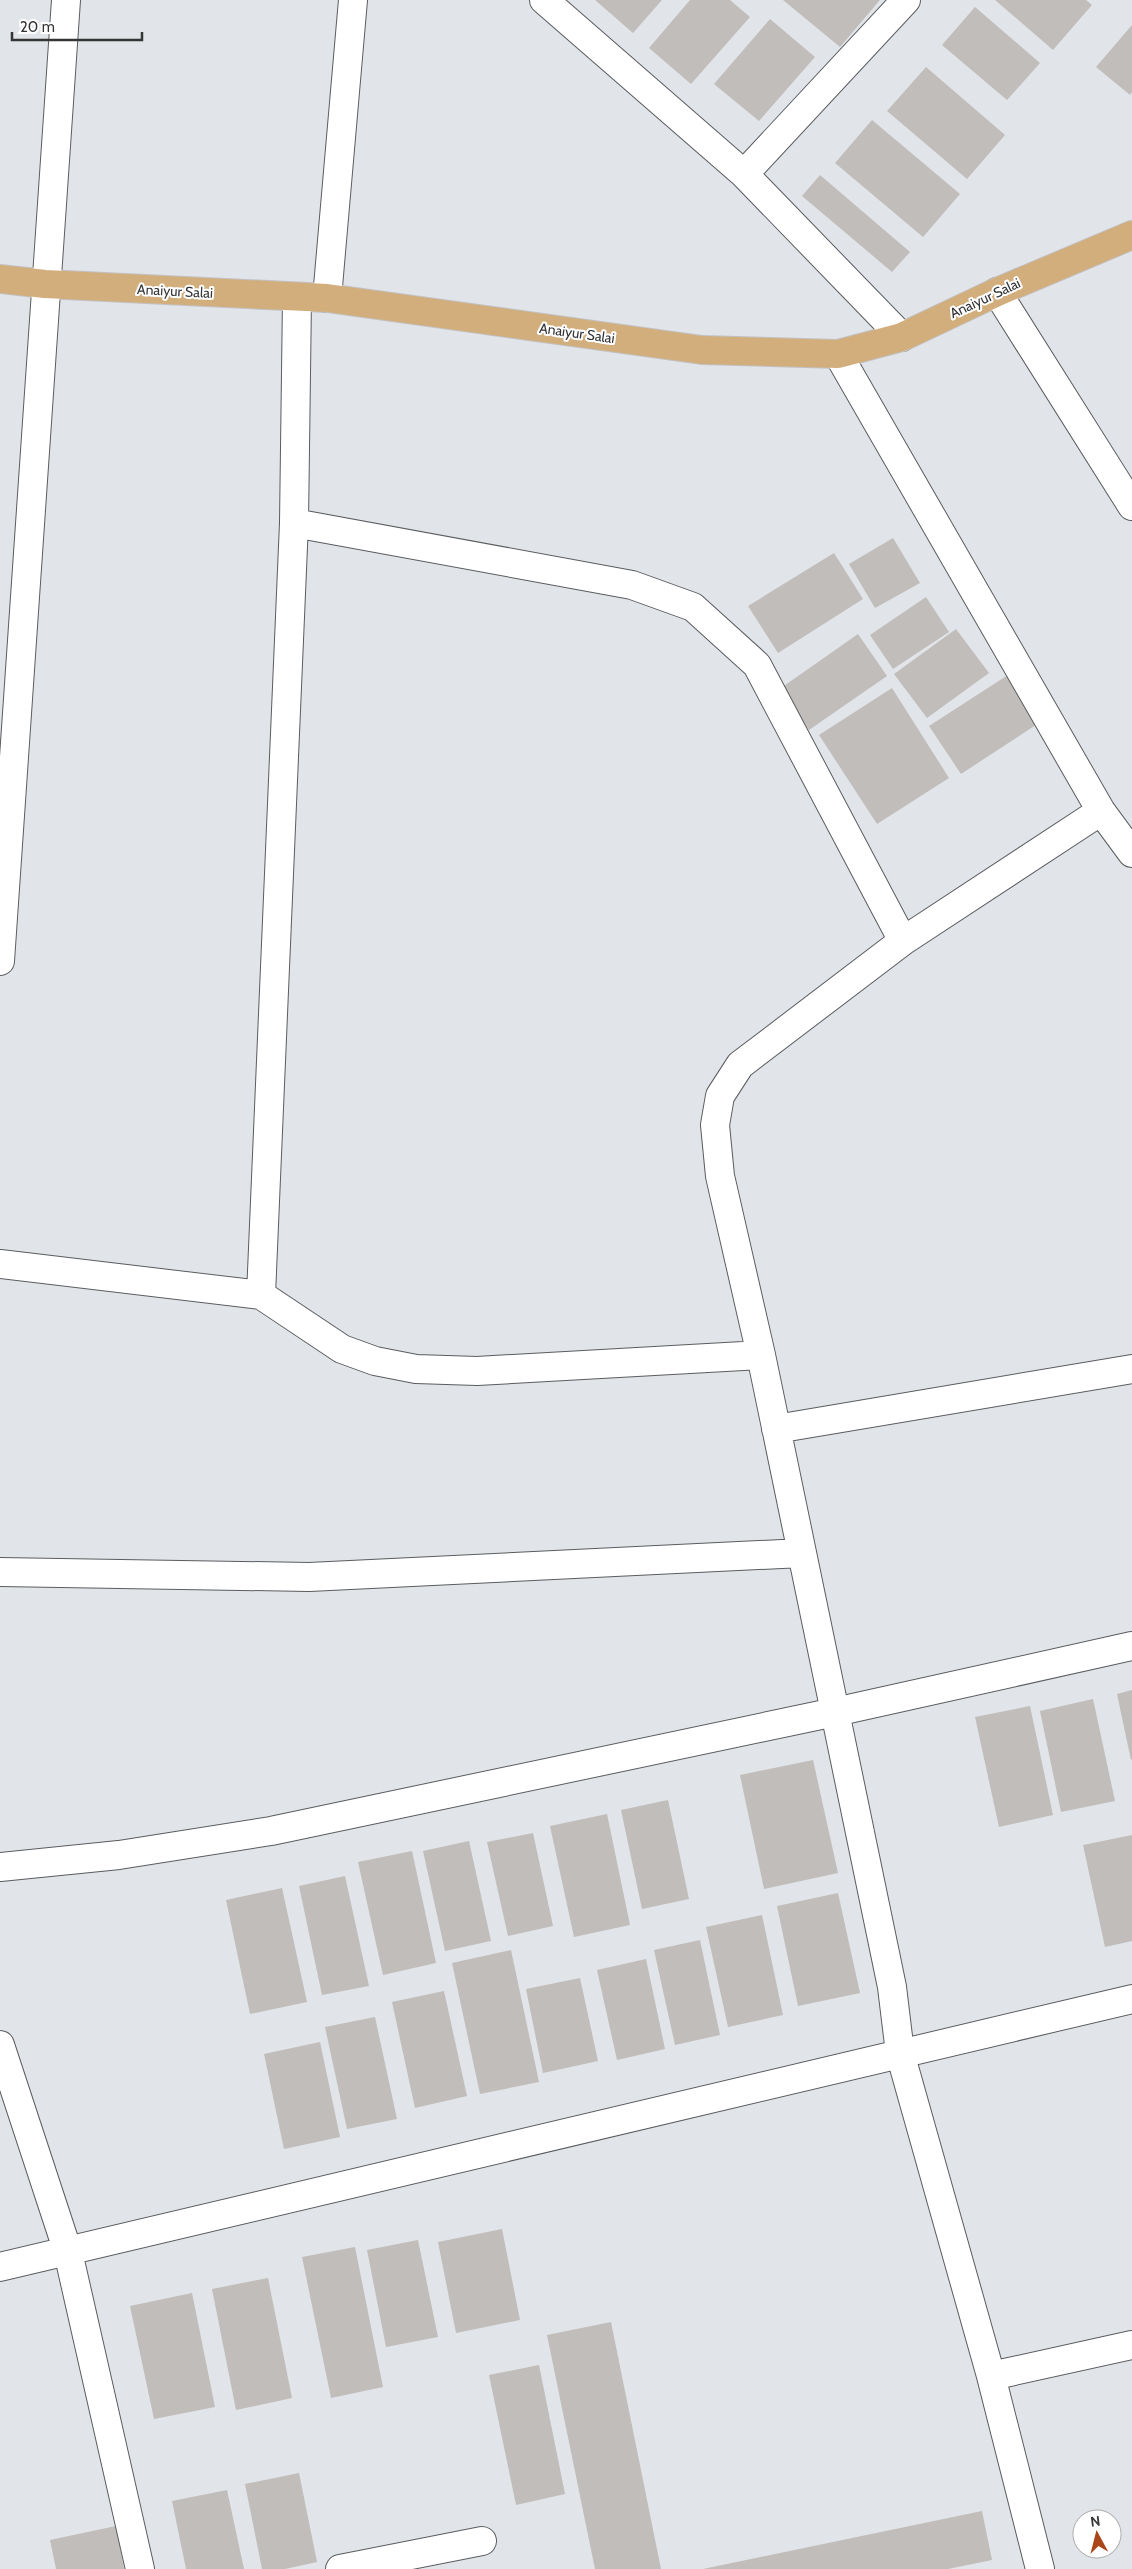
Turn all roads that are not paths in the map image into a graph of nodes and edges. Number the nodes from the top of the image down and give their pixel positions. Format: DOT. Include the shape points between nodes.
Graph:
graph roads {
  1 [pos="66,0"];
  2 [pos="353,0"];
  3 [pos="544,0"];
  4 [pos="906,0"];
  5 [pos="744,174"];
  6 [pos="1132,235"];
  7 [pos="0,279"];
  8 [pos="45,284"];
  9 [pos="997,292"];
  10 [pos="297,298"];
  11 [pos="327,298"];
  12 [pos="902,337"];
  13 [pos="838,354"];
  14 [pos="1132,506"];
  15 [pos="294,523"];
  16 [pos="1101,811"];
  17 [pos="1132,853"];
  18 [pos="903,941"];
  19 [pos="0,961"];
  20 [pos="0,1264"];
  21 [pos="261,1294"];
  22 [pos="761,1355"];
  23 [pos="1132,1369"];
  24 [pos="776,1429"];
  25 [pos="802,1553"];
  26 [pos="0,1572"];
  27 [pos="1132,1646"];
  28 [pos="835,1712"];
  29 [pos="0,1868"];
  30 [pos="1132,1999"];
  31 [pos="0,2046"];
  32 [pos="900,2052"];
  33 [pos="68,2252"];
  34 [pos="0,2267"];
  35 [pos="1132,2345"];
  36 [pos="991,2376"];
  37 [pos="482,2541"];
  38 [pos="140,2569"];
  39 [pos="340,2569"];
  40 [pos="1040,2569"];
  1 -- 8 [label="street"];
  2 -- 11 [label="street"];
  3 -- 5 [label="street"];
  4 -- 5 [label="street"];
  5 -- 12 [label="street"];
  6 -- 9 [label="main road, Anaiyur Salai"];
  7 -- 8 [label="main road, Anaiyur Salai"];
  8 -- 10 [label="main road, Anaiyur Salai"];
  8 -- 19 [label="street"];
  9 -- 12 [label="main road, Anaiyur Salai"];
  9 -- 14 [label="street"];
  10 -- 11 [label="main road, Anaiyur Salai"];
  10 -- 15 [label="street"];
  11 -- 13 [label="main road, Anaiyur Salai" via="702,350"];
  12 -- 13 [label="main road, Anaiyur Salai"];
  13 -- 16 [label="street"];
  15 -- 18 [label="street" via="632,586 693,607 757,665"];
  15 -- 21 [label="street"];
  16 -- 17 [label="street"];
  16 -- 18 [label="street"];
  18 -- 22 [label="street" via="740,1066 720,1096 714,1125 720,1176"];
  20 -- 21 [label="street"];
  21 -- 22 [label="street" via="342,1349 375,1361 416,1368 477,1370"];
  22 -- 24 [label="street"];
  23 -- 24 [label="street"];
  24 -- 25 [label="street"];
  25 -- 26 [label="street" via="309,1577"];
  25 -- 28 [label="street"];
  27 -- 28 [label="street"];
  28 -- 29 [label="street" via="271,1831 119,1855"];
  28 -- 32 [label="street" via="892,1987"];
  30 -- 32 [label="street"];
  31 -- 33 [label="street"];
  32 -- 33 [label="street"];
  32 -- 36 [label="street"];
  33 -- 34 [label="street"];
  33 -- 38 [label="street"];
  35 -- 36 [label="street"];
  36 -- 40 [label="street"];
  37 -- 39 [label="street"];
}
